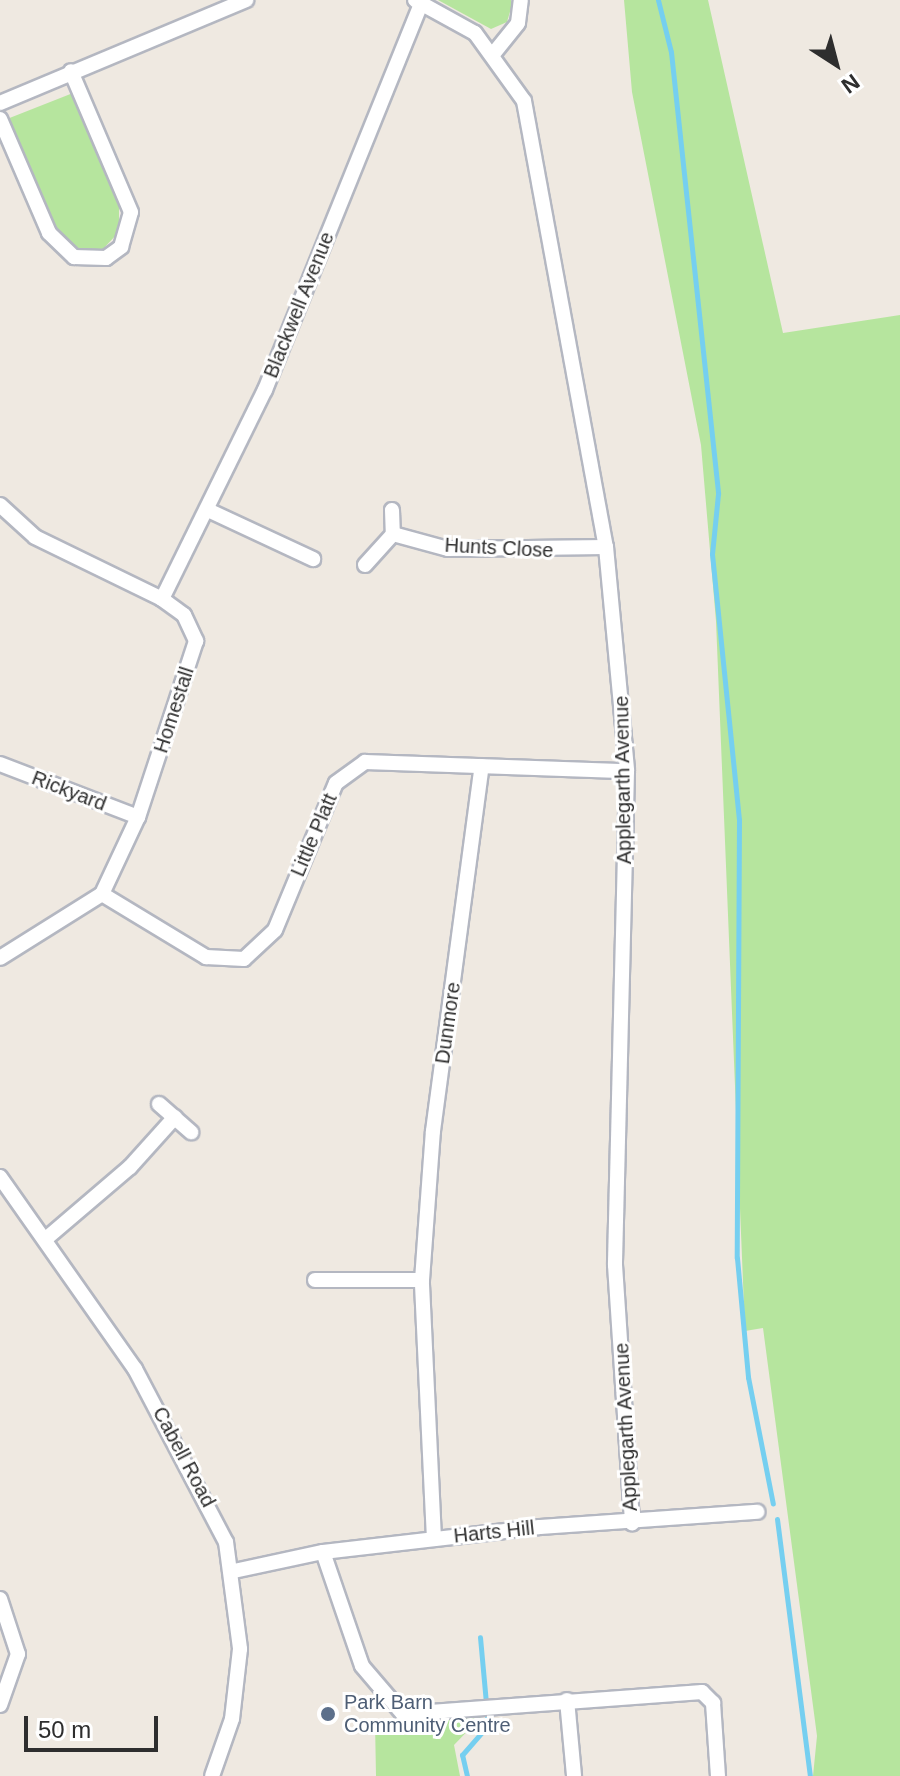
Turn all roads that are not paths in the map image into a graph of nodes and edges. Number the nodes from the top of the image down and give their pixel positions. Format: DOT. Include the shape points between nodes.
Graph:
graph roads {
  1 [pos="246,0"];
  2 [pos="521,0"];
  3 [pos="418,2"];
  4 [pos="494,53"];
  5 [pos="71,71"];
  6 [pos="0,103"];
  7 [pos="0,119"];
  8 [pos="0,505"];
  9 [pos="392,510"];
  10 [pos="210,511"];
  11 [pos="393,534"];
  12 [pos="606,547"];
  13 [pos="313,559"];
  14 [pos="365,565"];
  15 [pos="162,599"];
  16 [pos="0,764"];
  17 [pos="482,766"];
  18 [pos="627,771"];
  19 [pos="138,817"];
  20 [pos="102,894"];
  21 [pos="0,958"];
  22 [pos="159,1104"];
  23 [pos="175,1117"];
  24 [pos="191,1132"];
  25 [pos="0,1177"];
  26 [pos="48,1237"];
  27 [pos="422,1280"];
  28 [pos="310,1282"];
  29 [pos="757,1512"];
  30 [pos="632,1523"];
  31 [pos="434,1539"];
  32 [pos="323,1552"];
  33 [pos="234,1571"];
  34 [pos="0,1599"];
  35 [pos="567,1700"];
  36 [pos="0,1705"];
  37 [pos="212,1776"];
  38 [pos="574,1776"];
  39 [pos="718,1776"];
  1 -- 5 [label="street"];
  2 -- 4 [label="street" via="518,23"];
  3 -- 4 [label="street, Applegarth Avenue" via="475,33"];
  3 -- 10 [label="street, Blackwell Avenue"];
  4 -- 12 [label="street, Applegarth Avenue" via="524,101"];
  5 -- 6 [label="street"];
  5 -- 7 [label="street" via="131,212 121,247 106,258 74,257 49,233"];
  8 -- 15 [label="street, Homestall" via="35,537"];
  9 -- 11 [label="street"];
  10 -- 13 [label="street"];
  10 -- 15 [label="street, Blackwell Avenue"];
  11 -- 12 [label="street, Hunts Close" via="448,549"];
  11 -- 14 [label="street"];
  12 -- 18 [label="street, Applegarth Avenue"];
  15 -- 19 [label="street, Homestall" via="184,615 196,641"];
  16 -- 19 [label="street, Rickyard"];
  17 -- 18 [label="street, Little Platt"];
  17 -- 20 [label="street, Little Platt" via="386,758 348,772 336,783 275,930 244,959 206,957"];
  17 -- 27 [label="street, Dunmore" via="433,1131"];
  18 -- 30 [label="street, Applegarth Avenue" via="615,1265"];
  19 -- 20 [label="street, Homestall"];
  20 -- 21 [label="street"];
  22 -- 23 [label="street"];
  23 -- 24 [label="street"];
  23 -- 26 [label="street" via="130,1167"];
  25 -- 26 [label="street, Cabell Road"];
  26 -- 33 [label="street, Cabell Road" via="178,1443"];
  27 -- 28 [label="street"];
  27 -- 31 [label="street, Dunmore"];
  29 -- 30 [label="street, Harts Hill"];
  30 -- 31 [label="street, Harts Hill"];
  31 -- 32 [label="street, Harts Hill"];
  32 -- 33 [label="street, Harts Hill"];
  32 -- 35 [label="street" via="362,1666 403,1714"];
  33 -- 37 [label="street, Cabell Road" via="236,1702"];
  34 -- 36 [label="street" via="18,1654"];
  35 -- 38 [label="street"];
  35 -- 39 [label="street" via="702,1692 713,1703"];
}
